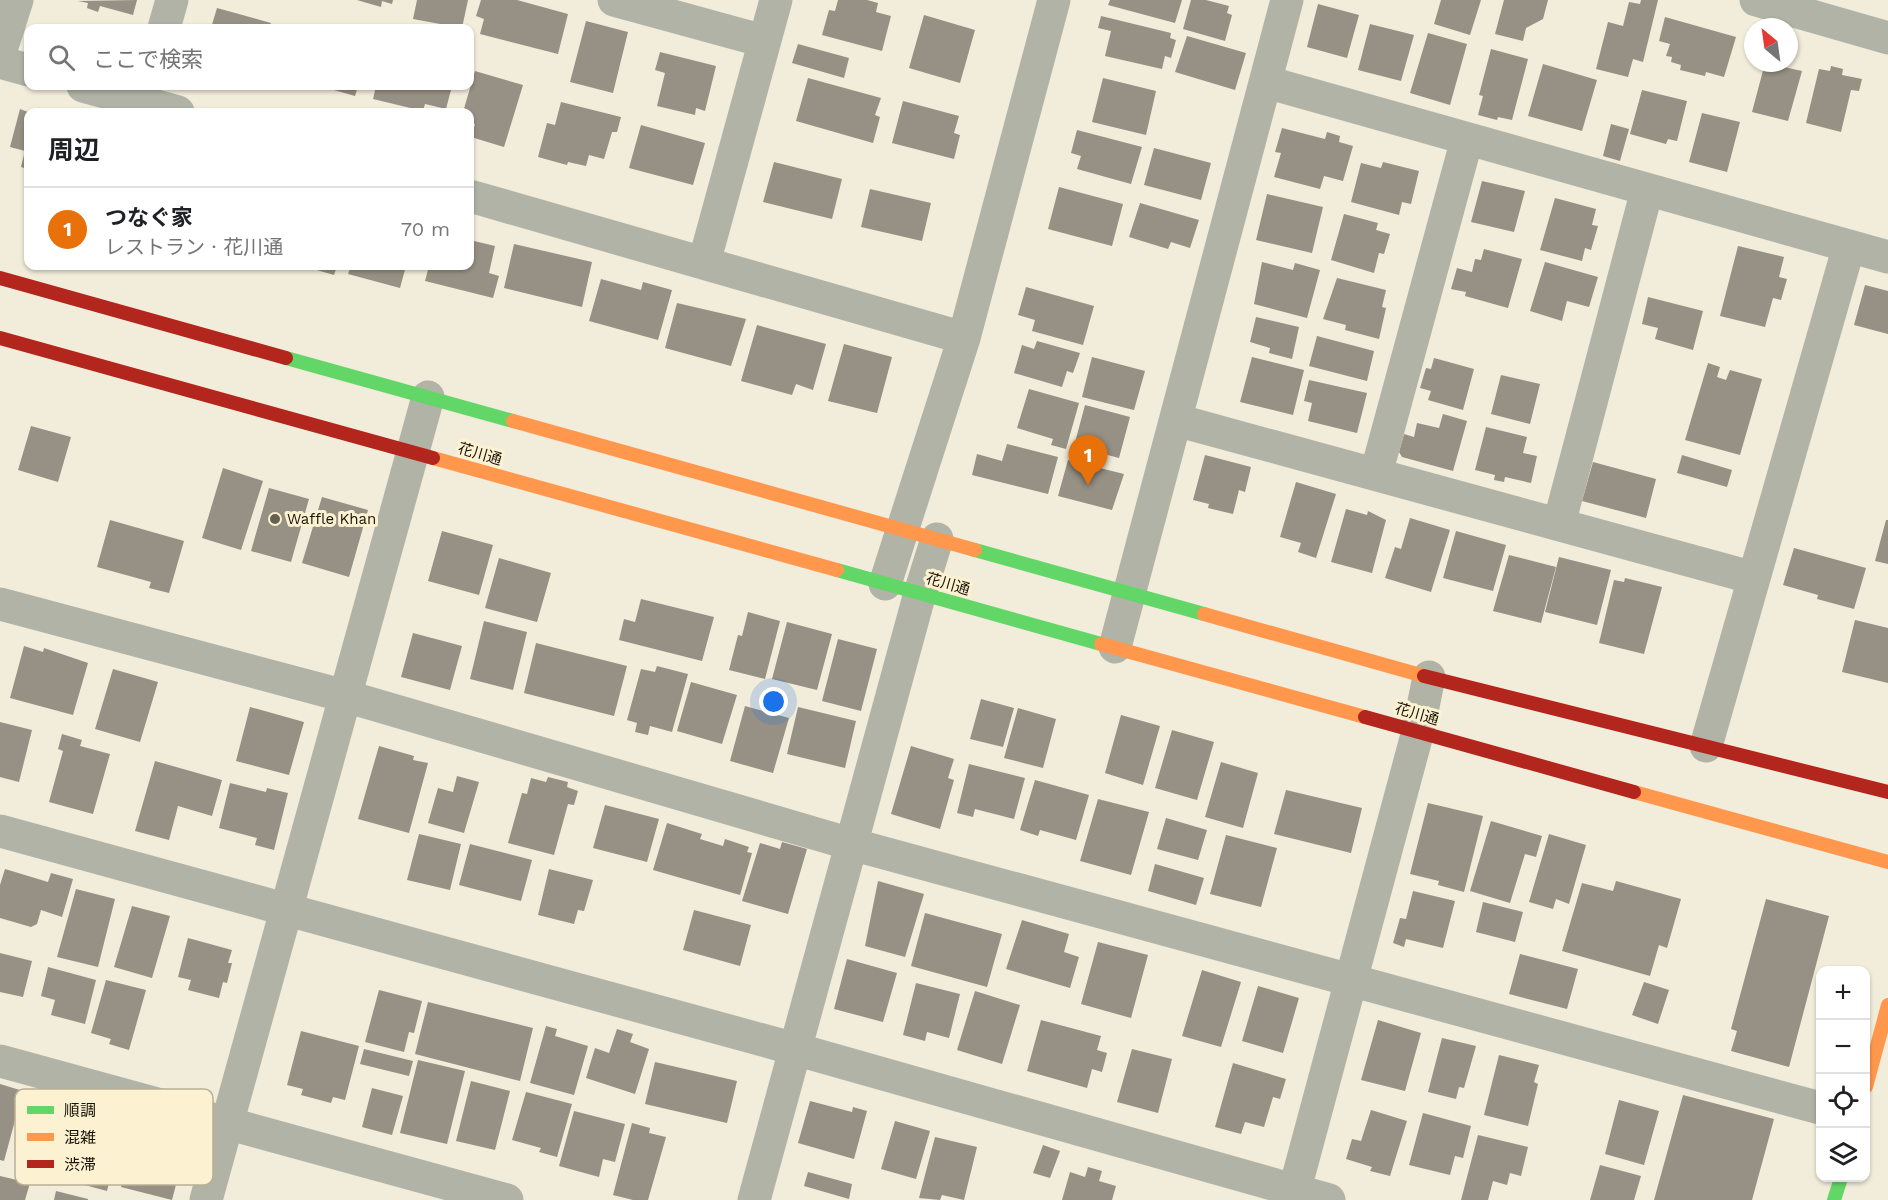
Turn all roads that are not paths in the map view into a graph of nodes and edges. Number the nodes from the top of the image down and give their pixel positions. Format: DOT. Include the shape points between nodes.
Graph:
graph roads {
  1 [pos="17,0"];
  2 [pos="172,0"];
  3 [pos="614,0"];
  4 [pos="776,0"];
  5 [pos="1054,0"];
  6 [pos="1287,0"];
  7 [pos="1756,0"];
  8 [pos="165,24"];
  9 [pos="1888,38"];
  10 [pos="764,41"];
  11 [pos="0,53"];
  12 [pos="0,62"];
  13 [pos="24,69"];
  14 [pos="1266,82"];
  15 [pos="114,90"];
  16 [pos="144,94"];
  17 [pos="170,108"];
  18 [pos="1467,139"];
  19 [pos="1647,190"];
  20 [pos="474,197"];
  21 [pos="1849,246"];
  22 [pos="1888,257"];
  23 [pos="704,263"];
  24 [pos="0,278"];
  25 [pos="0,338"];
  26 [pos="964,338"];
  27 [pos="428,397"];
  28 [pos="1176,420"];
  29 [pos="413,453"];
  30 [pos="1376,474"];
  31 [pos="1559,524"];
  32 [pos="903,530"];
  33 [pos="937,539"];
  34 [pos="1754,578"];
  35 [pos="885,584"];
  36 [pos="920,593"];
  37 [pos="1131,593"];
  38 [pos="0,604"];
  39 [pos="1115,647"];
  40 [pos="1429,677"];
  41 [pos="345,696"];
  42 [pos="1418,731"];
  43 [pos="1706,746"];
  44 [pos="1888,792"];
  45 [pos="0,831"];
  46 [pos="851,844"];
  47 [pos="1888,862"];
  48 [pos="287,909"];
  49 [pos="1350,981"];
  50 [pos="1888,1005"];
  51 [pos="795,1049"];
  52 [pos="0,1062"];
  53 [pos="1869,1074"];
  54 [pos="99,1089"];
  55 [pos="1816,1107"];
  56 [pos="213,1120"];
  57 [pos="227,1124"];
  58 [pos="213,1175"];
  59 [pos="1840,1182"];
  60 [pos="210,1185"];
  61 [pos="1293,1195"];
  62 [pos="206,1200"];
  63 [pos="507,1200"];
  64 [pos="754,1200"];
  65 [pos="1329,1200"];
  66 [pos="1834,1200"];
  1 -- 11 [label="street"];
  2 -- 8 [label="street"];
  3 -- 10 [label="street"];
  4 -- 10 [label="street"];
  5 -- 26 [label="street"];
  6 -- 14 [label="street"];
  7 -- 9 [label="street"];
  10 -- 23 [label="street"];
  12 -- 13 [label="street"];
  14 -- 18 [label="street"];
  14 -- 28 [label="street"];
  15 -- 16 [label="street"];
  16 -- 17 [label="street"];
  18 -- 19 [label="street"];
  18 -- 30 [label="street"];
  19 -- 21 [label="street"];
  19 -- 31 [label="street"];
  20 -- 23 [label="street"];
  21 -- 22 [label="street"];
  21 -- 34 [label="street"];
  23 -- 26 [label="street"];
  24 -- 27 [label="street"];
  25 -- 29 [label="street, 花川通"];
  26 -- 32 [label="street"];
  27 -- 29 [label="street"];
  27 -- 32 [label="street"];
  28 -- 30 [label="street"];
  28 -- 37 [label="street"];
  29 -- 35 [label="street, 花川通"];
  29 -- 41 [label="street"];
  30 -- 31 [label="street"];
  31 -- 34 [label="street"];
  32 -- 33 [label="street"];
  32 -- 35 [label="street"];
  33 -- 36 [label="street"];
  33 -- 37 [label="street"];
  34 -- 43 [label="street"];
  35 -- 36 [label="street, 花川通"];
  36 -- 39 [label="street, 花川通"];
  36 -- 46 [label="street"];
  37 -- 39 [label="street"];
  37 -- 40 [label="street"];
  38 -- 41 [label="street"];
  39 -- 42 [label="street, 花川通"];
  40 -- 42 [label="street"];
  40 -- 43 [label="street"];
  41 -- 46 [label="street"];
  41 -- 48 [label="street"];
  42 -- 47 [label="street, 花川通"];
  42 -- 49 [label="street"];
  43 -- 44 [label="street"];
  45 -- 48 [label="street"];
  46 -- 49 [label="street"];
  46 -- 51 [label="street"];
  48 -- 51 [label="street"];
  48 -- 57 [label="street"];
  49 -- 55 [label="street"];
  49 -- 61 [label="street"];
  50 -- 53 [label="street"];
  51 -- 61 [label="street"];
  51 -- 64 [label="street"];
  52 -- 54 [label="street"];
  56 -- 57 [label="street"];
  57 -- 58 [label="street"];
  57 -- 63 [label="street"];
  59 -- 66 [label="street"];
  60 -- 62 [label="street"];
  61 -- 65 [label="street"];
}
